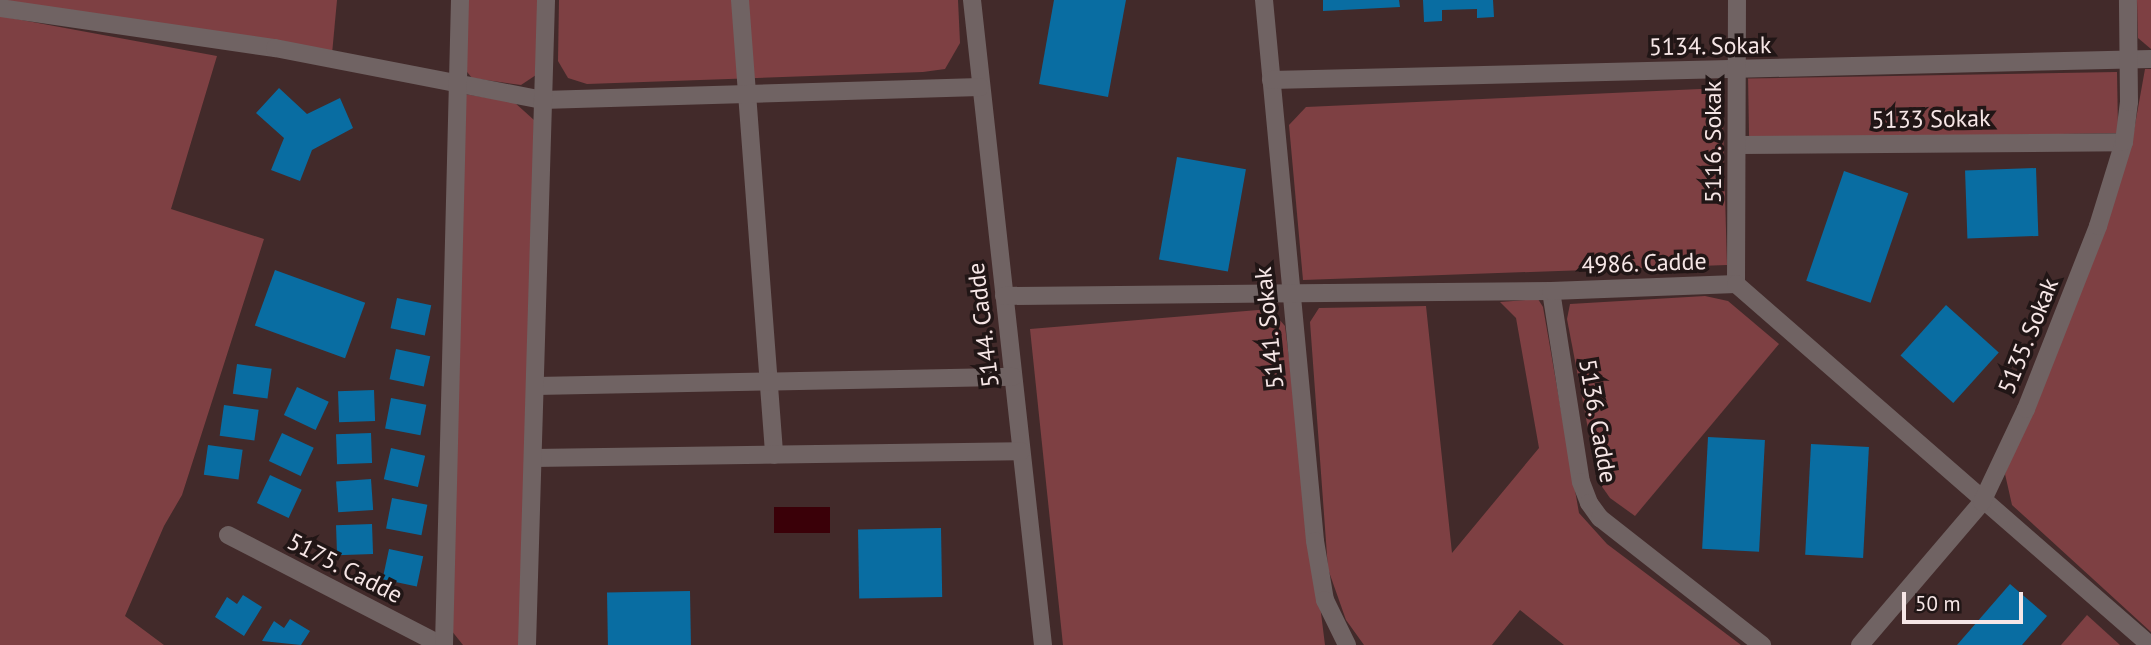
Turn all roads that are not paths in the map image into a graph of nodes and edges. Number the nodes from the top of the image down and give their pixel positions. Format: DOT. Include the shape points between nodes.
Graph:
graph roads {
  1 [pos="460,0"];
  2 [pos="546,0"];
  3 [pos="740,0"];
  4 [pos="972,0"];
  5 [pos="1264,0"];
  6 [pos="1737,0"];
  7 [pos="2128,0"];
  8 [pos="0,8"];
  9 [pos="2151,59"];
  10 [pos="2129,60"];
  11 [pos="1738,70"];
  12 [pos="1271,80"];
  13 [pos="454,86"];
  14 [pos="980,87"];
  15 [pos="746,91"];
  16 [pos="542,100"];
  17 [pos="2124,142"];
  18 [pos="1739,145"];
  19 [pos="1736,284"];
  20 [pos="1551,291"];
  21 [pos="1290,295"];
  22 [pos="1004,296"];
  23 [pos="1013,377"];
  24 [pos="772,381"];
  25 [pos="536,386"];
  26 [pos="1021,451"];
  27 [pos="774,455"];
  28 [pos="533,458"];
  29 [pos="1982,502"];
  30 [pos="228,535"];
  31 [pos="442,645"];
  32 [pos="527,645"];
  33 [pos="1043,645"];
  34 [pos="1347,645"];
  35 [pos="1762,645"];
  36 [pos="1860,645"];
  37 [pos="2150,645"];
  1 -- 13 [label="street"];
  2 -- 16 [label="street"];
  3 -- 15 [label="street"];
  4 -- 14 [label="street, 5144. Cadde"];
  5 -- 12 [label="street, 5141. Sokak"];
  6 -- 11 [label="street, 5116. Sokak"];
  7 -- 10 [label="street, 5135. Sokak"];
  8 -- 13 [label="street" via="275,48"];
  9 -- 10 [label="street, 5134. Sokak"];
  10 -- 11 [label="street, 5134. Sokak"];
  10 -- 17 [label="street, 5135. Sokak"];
  11 -- 12 [label="street, 5134. Sokak"];
  11 -- 18 [label="street, 5116. Sokak"];
  12 -- 21 [label="street, 5141. Sokak"];
  13 -- 16 [label="street"];
  13 -- 31 [label="street"];
  14 -- 15 [label="street"];
  14 -- 22 [label="street, 5144. Cadde"];
  15 -- 16 [label="street"];
  15 -- 24 [label="street"];
  16 -- 25 [label="street"];
  17 -- 18 [label="street, 5133 Sokak"];
  17 -- 29 [label="street, 5135. Sokak" via="2098,226 2026,408"];
  18 -- 19 [label="street, 5116. Sokak"];
  19 -- 20 [label="street, 4986. Cadde"];
  19 -- 29 [label="street, 4986. Cadde"];
  20 -- 21 [label="street, 4986. Cadde"];
  20 -- 35 [label="street, 5136. Cadde" via="1581,482 1589,503 1600,518"];
  21 -- 22 [label="street, 4986. Cadde"];
  21 -- 34 [label="street, 5141. Sokak" via="1317,553 1325,600"];
  22 -- 23 [label="street, 5144. Cadde"];
  23 -- 24 [label="street"];
  23 -- 26 [label="street, 5144. Cadde"];
  24 -- 25 [label="street"];
  24 -- 27 [label="street"];
  25 -- 28 [label="street"];
  26 -- 27 [label="street"];
  26 -- 33 [label="street, 5144. Cadde"];
  27 -- 28 [label="street"];
  28 -- 32 [label="street"];
  29 -- 36 [label="street, 5135. Sokak"];
  29 -- 37 [label="street, 4986. Cadde" via="2095,592"];
  30 -- 31 [label="street, 5175. Cadde"];
}
